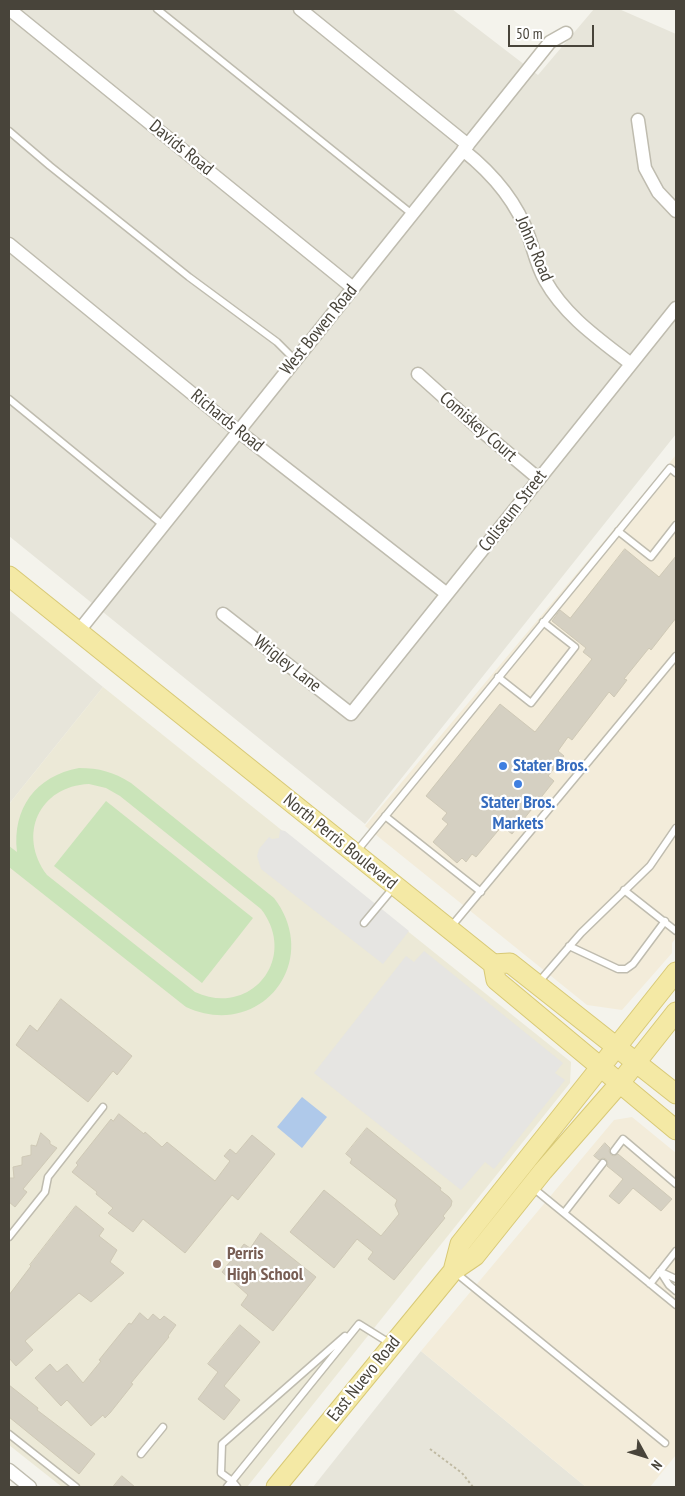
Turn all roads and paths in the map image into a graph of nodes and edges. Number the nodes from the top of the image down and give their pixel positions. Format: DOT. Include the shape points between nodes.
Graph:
graph roads {
  1 [pos="9,9"];
  2 [pos="157,9"];
  3 [pos="300,9"];
  4 [pos="566,33"];
  5 [pos="638,120"];
  6 [pos="9,131"];
  7 [pos="466,148"];
  8 [pos="676,211"];
  9 [pos="412,214"];
  10 [pos="9,244"];
  11 [pos="353,288"];
  12 [pos="676,308"];
  13 [pos="295,360"];
  14 [pos="631,364"];
  15 [pos="418,374"];
  16 [pos="9,399"];
  17 [pos="238,431"];
  18 [pos="676,473"];
  19 [pos="539,479"];
  20 [pos="162,525"];
  21 [pos="676,525"];
  22 [pos="618,531"];
  23 [pos="9,576"];
  24 [pos="447,594"];
  25 [pos="223,614"];
  26 [pos="543,622"];
  27 [pos="78,632"];
  28 [pos="676,656"];
  29 [pos="498,677"];
  30 [pos="351,714"];
  31 [pos="385,816"];
  32 [pos="676,828"];
  33 [pos="354,854"];
  34 [pos="395,886"];
  35 [pos="624,890"];
  36 [pos="481,892"];
  37 [pos="665,921"];
  38 [pos="364,923"];
  39 [pos="449,929"];
  40 [pos="676,931"];
  41 [pos="569,946"];
  42 [pos="493,964"];
  43 [pos="676,972"];
  44 [pos="537,984"];
  45 [pos="676,1012"];
  46 [pos="618,1047"];
  47 [pos="637,1062"];
  48 [pos="601,1068"];
  49 [pos="619,1084"];
  50 [pos="676,1094"];
  51 [pos="103,1107"];
  52 [pos="676,1130"];
  53 [pos="614,1150"];
  54 [pos="603,1163"];
  55 [pos="676,1184"];
  56 [pos="531,1186"];
  57 [pos="564,1213"];
  58 [pos="9,1237"];
  59 [pos="676,1251"];
  60 [pos="453,1271"];
  61 [pos="660,1271"];
  62 [pos="676,1279"];
  63 [pos="650,1284"];
  64 [pos="676,1291"];
  65 [pos="676,1305"];
  66 [pos="359,1324"];
  67 [pos="392,1345"];
  68 [pos="163,1427"];
  69 [pos="9,1434"];
  70 [pos="665,1443"];
  71 [pos="430,1449"];
  72 [pos="141,1454"];
  73 [pos="9,1470"];
  74 [pos="232,1481"];
  75 [pos="30,1487"];
  76 [pos="76,1487"];
  77 [pos="227,1487"];
  78 [pos="237,1487"];
  79 [pos="276,1487"];
  80 [pos="473,1487"];
  1 -- 11 [label="street, Davids Road"];
  2 -- 9 [label="lane"];
  3 -- 7 [label="street, Johns Road"];
  4 -- 7 [label="street, West Bowen Road" via="550,42"];
  5 -- 8 [label="street" via="645,168 658,192"];
  6 -- 13 [label="lane" via="189,277 271,337"];
  7 -- 9 [label="street, West Bowen Road"];
  7 -- 14 [label="street, Johns Road" via="519,213 544,279 568,313"];
  9 -- 11 [label="street, West Bowen Road"];
  10 -- 17 [label="street, Richards Road"];
  11 -- 13 [label="street, West Bowen Road"];
  12 -- 14 [label="street, Coliseum Street"];
  13 -- 17 [label="street, West Bowen Road"];
  14 -- 19 [label="street, Coliseum Street"];
  15 -- 19 [label="street, Comiskey Court"];
  16 -- 20 [label="lane"];
  17 -- 20 [label="street, West Bowen Road"];
  17 -- 24 [label="street, Richards Road"];
  18 -- 22 [label="lane" via="670,468"];
  19 -- 24 [label="street, Coliseum Street"];
  20 -- 27 [label="street, West Bowen Road"];
  21 -- 22 [label="lane" via="650,557"];
  22 -- 26 [label="lane"];
  23 -- 27 [label="main road, North Perris Boulevard"];
  24 -- 30 [label="street, Coliseum Street"];
  25 -- 30 [label="street, Wrigley Lane"];
  26 -- 29 [label="lane"];
  26 -- 29 [label="lane" via="575,648 531,703"];
  27 -- 33 [label="main road, North Perris Boulevard"];
  28 -- 36 [label="lane"];
  29 -- 31 [label="lane"];
  31 -- 33 [label="lane"];
  31 -- 36 [label="lane"];
  32 -- 35 [label="lane" via="650,866"];
  33 -- 34 [label="main road, North Perris Boulevard"];
  34 -- 38 [label="lane"];
  34 -- 39 [label="main road, North Perris Boulevard"];
  35 -- 37 [label="lane"];
  35 -- 41 [label="lane"];
  36 -- 39 [label="lane"];
  37 -- 40 [label="lane"];
  37 -- 41 [label="lane" via="626,969 618,969"];
  39 -- 42 [label="main road, North Perris Boulevard"];
  41 -- 44 [label="lane"];
  42 -- 44 [label="main road, North Perris Boulevard" via="510,963"];
  42 -- 48 [label="main road" via="496,980"];
  43 -- 46 [label="main road, East Nuevo Road"];
  44 -- 46 [label="main road, North Perris Boulevard"];
  45 -- 47 [label="main road, East Nuevo Road"];
  46 -- 47 [label="main road, North Perris Boulevard"];
  46 -- 48 [label="main road, East Nuevo Road"];
  47 -- 49 [label="main road, East Nuevo Road"];
  47 -- 50 [label="main road, North Perris Boulevard"];
  48 -- 49 [label="main road"];
  48 -- 60 [label="main road, East Nuevo Road" via="460,1244"];
  49 -- 52 [label="main road"];
  49 -- 56 [label="main road, East Nuevo Road"];
  51 -- 58 [label="lane" via="48,1177 45,1192"];
  53 -- 55 [label="lane" via="623,1139"];
  54 -- 57 [label="lane"];
  56 -- 57 [label="lane"];
  56 -- 60 [label="main road, East Nuevo Road" via="475,1256"];
  57 -- 63 [label="lane"];
  59 -- 61 [label="lane"];
  60 -- 67 [label="main road, East Nuevo Road"];
  60 -- 70 [label="lane"];
  61 -- 62 [label="lane"];
  61 -- 63 [label="lane"];
  61 -- 64 [label="lane"];
  63 -- 65 [label="lane"];
  66 -- 67 [label="lane"];
  66 -- 74 [label="lane"];
  66 -- 74 [label="lane" via="222,1444 222,1472"];
  67 -- 79 [label="main road, East Nuevo Road"];
  68 -- 72 [label="lane"];
  69 -- 76 [label="lane"];
  71 -- 80 [label="path" via="462,1473"];
  73 -- 75 [label="street"];
  74 -- 77 [label="lane"];
  74 -- 78 [label="lane"];
}
